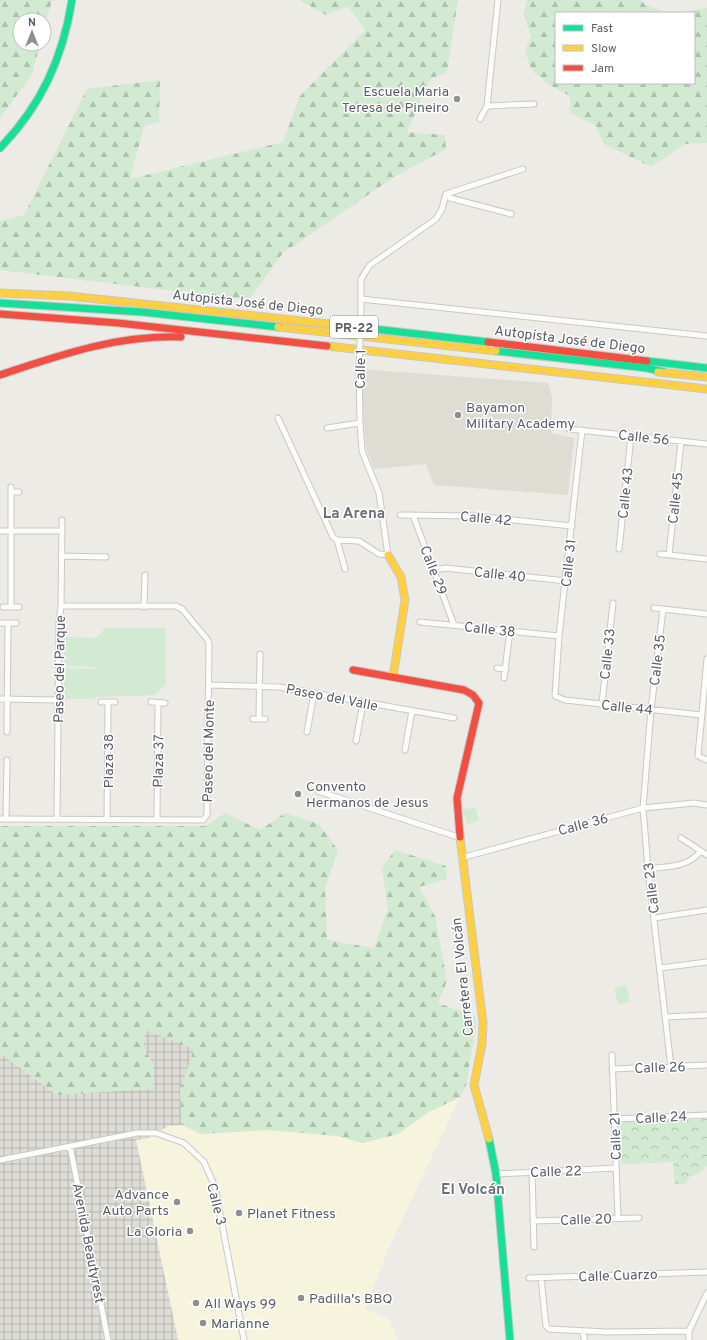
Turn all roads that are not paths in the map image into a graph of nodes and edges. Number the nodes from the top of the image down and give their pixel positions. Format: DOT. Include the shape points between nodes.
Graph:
graph roads {
  1 [pos="72,0"];
  2 [pos="498,0"];
  3 [pos="534,104"];
  4 [pos="487,106"];
  5 [pos="480,119"];
  6 [pos="0,148"];
  7 [pos="523,169"];
  8 [pos="446,194"];
  9 [pos="511,214"];
  10 [pos="0,293"];
  11 [pos="361,299"];
  12 [pos="0,303"];
  13 [pos="0,314"];
  14 [pos="707,336"];
  15 [pos="267,340"];
  16 [pos="707,368"];
  17 [pos="0,375"];
  18 [pos="707,377"];
  19 [pos="707,389"];
  20 [pos="278,418"];
  21 [pos="360,423"];
  22 [pos="327,428"];
  23 [pos="569,429"];
  24 [pos="582,430"];
  25 [pos="632,436"];
  26 [pos="681,442"];
  27 [pos="707,444"];
  28 [pos="19,492"];
  29 [pos="400,515"];
  30 [pos="413,515"];
  31 [pos="62,520"];
  32 [pos="572,526"];
  33 [pos="0,531"];
  34 [pos="11,531"];
  35 [pos="62,531"];
  36 [pos="337,540"];
  37 [pos="619,549"];
  38 [pos="660,554"];
  39 [pos="388,555"];
  40 [pos="669,555"];
  41 [pos="61,556"];
  42 [pos="106,557"];
  43 [pos="707,559"];
  44 [pos="345,569"];
  45 [pos="434,570"];
  46 [pos="145,575"];
  47 [pos="566,581"];
  48 [pos="613,604"];
  49 [pos="61,606"];
  50 [pos="3,607"];
  51 [pos="11,607"];
  52 [pos="19,607"];
  53 [pos="144,607"];
  54 [pos="654,608"];
  55 [pos="663,609"];
  56 [pos="707,614"];
  57 [pos="420,622"];
  58 [pos="0,623"];
  59 [pos="8,623"];
  60 [pos="16,623"];
  61 [pos="454,625"];
  62 [pos="510,631"];
  63 [pos="559,636"];
  64 [pos="260,654"];
  65 [pos="707,659"];
  66 [pos="497,668"];
  67 [pos="506,669"];
  68 [pos="353,670"];
  69 [pos="393,677"];
  70 [pos="504,678"];
  71 [pos="209,685"];
  72 [pos="260,686"];
  73 [pos="314,694"];
  74 [pos="554,696"];
  75 [pos="0,699"];
  76 [pos="7,699"];
  77 [pos="58,700"];
  78 [pos="101,702"];
  79 [pos="108,702"];
  80 [pos="116,702"];
  81 [pos="151,702"];
  82 [pos="158,702"];
  83 [pos="165,703"];
  84 [pos="363,703"];
  85 [pos="602,704"];
  86 [pos="651,710"];
  87 [pos="412,712"];
  88 [pos="701,716"];
  89 [pos="454,718"];
  90 [pos="253,719"];
  91 [pos="7,732"];
  92 [pos="307,732"];
  93 [pos="356,741"];
  94 [pos="405,750"];
  95 [pos="6,760"];
  96 [pos="707,760"];
  97 [pos="318,791"];
  98 [pos="707,805"];
  99 [pos="643,808"];
  100 [pos="3,819"];
  101 [pos="57,819"];
  102 [pos="107,820"];
  103 [pos="157,820"];
  104 [pos="458,836"];
  105 [pos="681,838"];
  106 [pos="701,851"];
  107 [pos="707,855"];
  108 [pos="461,858"];
  109 [pos="648,869"];
  110 [pos="707,910"];
  111 [pos="654,918"];
  112 [pos="707,962"];
  113 [pos="660,968"];
  114 [pos="707,1016"];
  115 [pos="666,1017"];
  116 [pos="612,1055"];
  117 [pos="707,1065"];
  118 [pos="671,1066"];
  119 [pos="612,1069"];
  120 [pos="707,1115"];
  121 [pos="614,1119"];
  122 [pos="70,1146"];
  123 [pos="0,1160"];
  124 [pos="616,1168"];
  125 [pos="532,1171"];
  126 [pos="496,1174"];
  127 [pos="618,1218"];
  128 [pos="639,1218"];
  129 [pos="534,1221"];
  130 [pos="534,1247"];
  131 [pos="707,1272"];
  132 [pos="541,1277"];
  133 [pos="529,1278"];
  134 [pos="707,1293"];
  135 [pos="704,1306"];
  136 [pos="582,1331"];
  137 [pos="689,1331"];
  138 [pos="108,1340"];
  139 [pos="244,1340"];
  140 [pos="510,1340"];
  141 [pos="585,1340"];
  142 [pos="689,1340"];
  1 -- 6 [label="main road" via="65,42 43,95 17,132"];
  2 -- 4 [label="street"];
  3 -- 4 [label="street"];
  4 -- 5 [label="street"];
  7 -- 8 [label="street"];
  8 -- 9 [label="street" via="450,198"];
  8 -- 11 [label="street, Calle 1" via="442,209 436,218 370,265 361,279"];
  10 -- 16 [label="main road, Autopista José de Diego / PR-22" via="69,296 217,311"];
  11 -- 14 [label="street"];
  11 -- 21 [label="street, Calle 1, bridge"];
  12 -- 18 [label="main road" via="115,311 458,354"];
  13 -- 15 [label="main road, PR-22" via="118,323"];
  15 -- 17 [label="main road" via="235,342 162,335 125,339 71,351"];
  15 -- 19 [label="main road, PR-22"];
  20 -- 36 [label="street" via="333,537"];
  21 -- 22 [label="street"];
  21 -- 39 [label="street, Calle 1" via="362,451 379,493"];
  23 -- 24 [label="street, Calle 56"];
  24 -- 25 [label="street, Calle 56"];
  24 -- 32 [label="street, Calle 31"];
  25 -- 26 [label="street, Calle 56"];
  25 -- 37 [label="street, Calle 43"];
  26 -- 27 [label="street, Calle 56"];
  26 -- 40 [label="street, Calle 45"];
  28 -- 34 [label="street" via="11,490"];
  29 -- 30 [label="street, Calle 42"];
  30 -- 32 [label="street, Calle 42" via="474,516"];
  30 -- 45 [label="street, Calle 29"];
  31 -- 35 [label="street, Paseo del Parque"];
  32 -- 47 [label="street, Calle 31"];
  33 -- 34 [label="street"];
  34 -- 35 [label="street"];
  34 -- 51 [label="street"];
  35 -- 41 [label="street, Paseo del Parque"];
  36 -- 39 [label="street" via="359,541 379,554"];
  36 -- 44 [label="street"];
  38 -- 40 [label="street"];
  39 -- 69 [label="main road" via="401,577 405,600"];
  40 -- 43 [label="street"];
  41 -- 42 [label="street"];
  41 -- 49 [label="street, Paseo del Parque"];
  45 -- 47 [label="street, Calle 40" via="446,568"];
  45 -- 61 [label="street, Calle 29"];
  46 -- 53 [label="street"];
  47 -- 63 [label="street, Calle 31"];
  48 -- 85 [label="street, Calle 33"];
  49 -- 53 [label="street, Paseo del Monte"];
  49 -- 77 [label="street, Paseo del Parque"];
  50 -- 51 [label="street"];
  51 -- 52 [label="street"];
  53 -- 71 [label="street, Paseo del Monte" via="176,606 182,609 210,643"];
  54 -- 55 [label="street"];
  55 -- 56 [label="street"];
  55 -- 86 [label="street, Calle 35"];
  57 -- 61 [label="street, Calle 38"];
  58 -- 59 [label="street"];
  59 -- 60 [label="street"];
  59 -- 76 [label="street"];
  61 -- 62 [label="street, Calle 38"];
  62 -- 63 [label="street, Calle 38"];
  62 -- 67 [label="street"];
  63 -- 74 [label="street, Calle 31"];
  64 -- 72 [label="street"];
  65 -- 88 [label="street"];
  66 -- 67 [label="street"];
  67 -- 70 [label="street"];
  68 -- 69 [label="main road, Carretera El Volcán"];
  69 -- 104 [label="main road, Carretera El Volcán" via="464,690 473,695 479,703 457,798"];
  71 -- 72 [label="street, Paseo del Valle"];
  71 -- 103 [label="street, Paseo del Monte" via="206,818"];
  72 -- 73 [label="street, Paseo del Valle"];
  72 -- 90 [label="street" via="262,719"];
  73 -- 84 [label="street, Paseo del Valle"];
  73 -- 92 [label="street"];
  74 -- 85 [label="street, Calle 44" via="565,700"];
  75 -- 76 [label="street"];
  76 -- 77 [label="street"];
  76 -- 91 [label="street"];
  77 -- 101 [label="street, Paseo del Parque"];
  78 -- 79 [label="street"];
  79 -- 80 [label="street"];
  79 -- 102 [label="street, Plaza 38"];
  81 -- 82 [label="street"];
  82 -- 83 [label="street"];
  82 -- 103 [label="street, Plaza 37"];
  84 -- 87 [label="street, Paseo del Valle"];
  84 -- 93 [label="street"];
  85 -- 86 [label="street, Calle 44"];
  86 -- 88 [label="street, Calle 44"];
  86 -- 99 [label="street, Calle 23"];
  87 -- 89 [label="street, Paseo del Valle"];
  87 -- 94 [label="street"];
  88 -- 96 [label="street" via="698,756"];
  95 -- 100 [label="street"];
  97 -- 104 [label="street"];
  98 -- 99 [label="street, Calle 36" via="694,803"];
  99 -- 108 [label="street, Calle 36"];
  99 -- 109 [label="street, Calle 23"];
  100 -- 101 [label="street, Paseo del Monte"];
  101 -- 102 [label="street, Paseo del Monte"];
  102 -- 103 [label="street, Paseo del Monte"];
  104 -- 108 [label="main road, Carretera El Volcán"];
  105 -- 106 [label="street"];
  106 -- 107 [label="street"];
  106 -- 109 [label="street" via="686,864"];
  108 -- 126 [label="main road, Carretera El Volcán" via="483,1023 482,1044 474,1085"];
  109 -- 111 [label="street, Calle 23"];
  110 -- 111 [label="street"];
  111 -- 113 [label="street, Calle 23"];
  112 -- 113 [label="street"];
  113 -- 115 [label="street, Calle 23"];
  114 -- 115 [label="street"];
  115 -- 118 [label="street, Calle 23"];
  116 -- 119 [label="street, Calle 21"];
  117 -- 118 [label="street, Calle 26"];
  118 -- 119 [label="street, Calle 26"];
  119 -- 121 [label="street, Calle 21"];
  120 -- 121 [label="street, Calle 24"];
  121 -- 124 [label="street, Calle 21"];
  122 -- 123 [label="street, Calle 3"];
  122 -- 138 [label="street, Avenida Beautyrest"];
  122 -- 139 [label="street, Calle 3" via="136,1133 156,1133 184,1143 204,1162 215,1187"];
  124 -- 125 [label="street, Calle 22"];
  124 -- 127 [label="street, Calle 21"];
  125 -- 126 [label="street, Calle 22"];
  125 -- 129 [label="street"];
  126 -- 140 [label="main road, Carretera El Volcán"];
  127 -- 128 [label="street, Calle 20"];
  127 -- 129 [label="street, Calle 20"];
  129 -- 130 [label="street"];
  131 -- 132 [label="street, Calle Cuarzo"];
  132 -- 133 [label="street, Calle Cuarzo"];
  132 -- 136 [label="street" via="547,1328"];
  134 -- 135 [label="street"];
  135 -- 137 [label="street"];
  136 -- 137 [label="street"];
  136 -- 141 [label="street"];
  137 -- 142 [label="street"];
}
